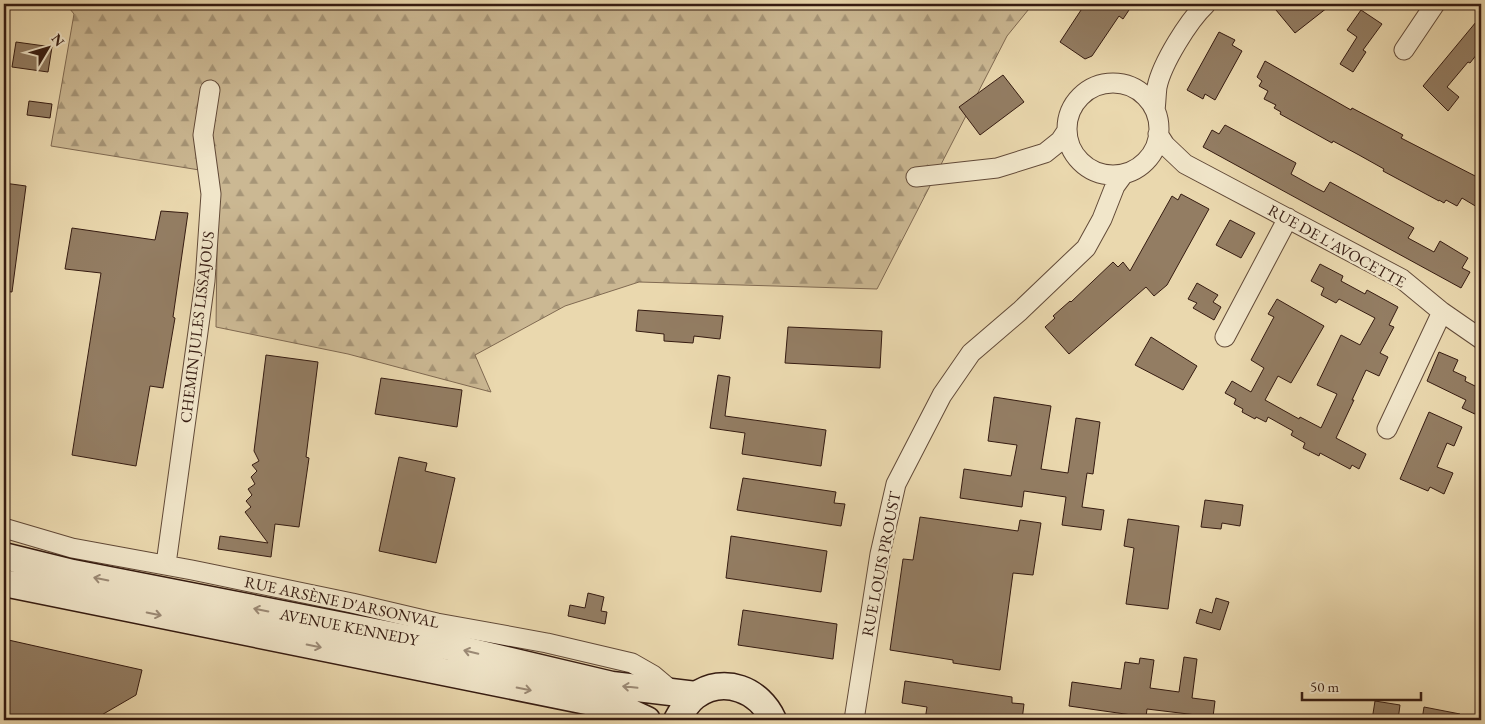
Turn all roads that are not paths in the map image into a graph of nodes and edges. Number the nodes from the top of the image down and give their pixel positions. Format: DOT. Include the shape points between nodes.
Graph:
graph roads {
  1 [pos="1206,4"];
  2 [pos="1435,4"];
  3 [pos="1404,50"];
  4 [pos="1167,60"];
  5 [pos="1122,84"];
  6 [pos="210,90"];
  7 [pos="1155,110"];
  8 [pos="1066,132"];
  9 [pos="1158,134"];
  10 [pos="1045,152"];
  11 [pos="1076,156"];
  12 [pos="1144,163"];
  13 [pos="1186,164"];
  14 [pos="1096,173"];
  15 [pos="1123,175"];
  16 [pos="916,176"];
  17 [pos="1104,212"];
  18 [pos="1288,218"];
  19 [pos="1442,312"];
  20 [pos="1225,337"];
  21 [pos="1481,340"];
  22 [pos="1387,429"];
  23 [pos="4,528"];
  24 [pos="4,556"];
  25 [pos="166,564"];
  26 [pos="4,583"];
  27 [pos="684,693"];
  28 [pos="647,720"];
  29 [pos="677,720"];
  30 [pos="773,720"];
  31 [pos="854,720"];
  1 -- 4 [label="street" via="1196,13"];
  2 -- 3 [label="street"];
  4 -- 5 [label="street" via="1148,78"];
  4 -- 7 [label="street" via="1158,86"];
  5 -- 7 [label="street" via="1137,89"];
  5 -- 8 [label="street" via="1104,83 1077,98 1069,112"];
  6 -- 25 [label="street, CHEMIN JULES LISSAJOUS" via="203,135 211,194 206,281"];
  7 -- 9 [label="street"];
  8 -- 10 [label="street"];
  8 -- 11 [label="street"];
  9 -- 12 [label="street" via="1154,151"];
  9 -- 13 [label="street"];
  10 -- 11 [label="street"];
  10 -- 16 [label="street" via="997,168"];
  11 -- 14 [label="street"];
  12 -- 13 [label="street" via="1156,159"];
  12 -- 15 [label="street"];
  13 -- 18 [label="street, RUE DE L'AVOCETTE"];
  14 -- 15 [label="street"];
  14 -- 17 [label="street"];
  15 -- 17 [label="street, RUE LOUIS PROUST" via="1114,186"];
  17 -- 31 [label="street, RUE LOUIS PROUST" via="1086,248 971,353 942,395 896,484 880,554"];
  18 -- 19 [label="street, RUE DE L'AVOCETTE" via="1402,279"];
  18 -- 20 [label="street"];
  19 -- 21 [label="street, RUE DE L'AVOCETTE"];
  19 -- 22 [label="street"];
  23 -- 25 [label="street, RUE ARSÈNE D'ARSONVAL" via="72,548"];
  27 -- 24 [label="main road, AVENUE KENNEDY, one-way" via="612,685 450,647 72,573"];
  25 -- 27 [label="street, RUE ARSÈNE D'ARSONVAL" via="632,663"];
  26 -- 28 [label="main road, AVENUE KENNEDY, one-way" via="621,708"];
  27 -- 29 [label="main road" via="684,707"];
  27 -- 30 [label="main road" via="727,686 743,689 757,697"];
}
